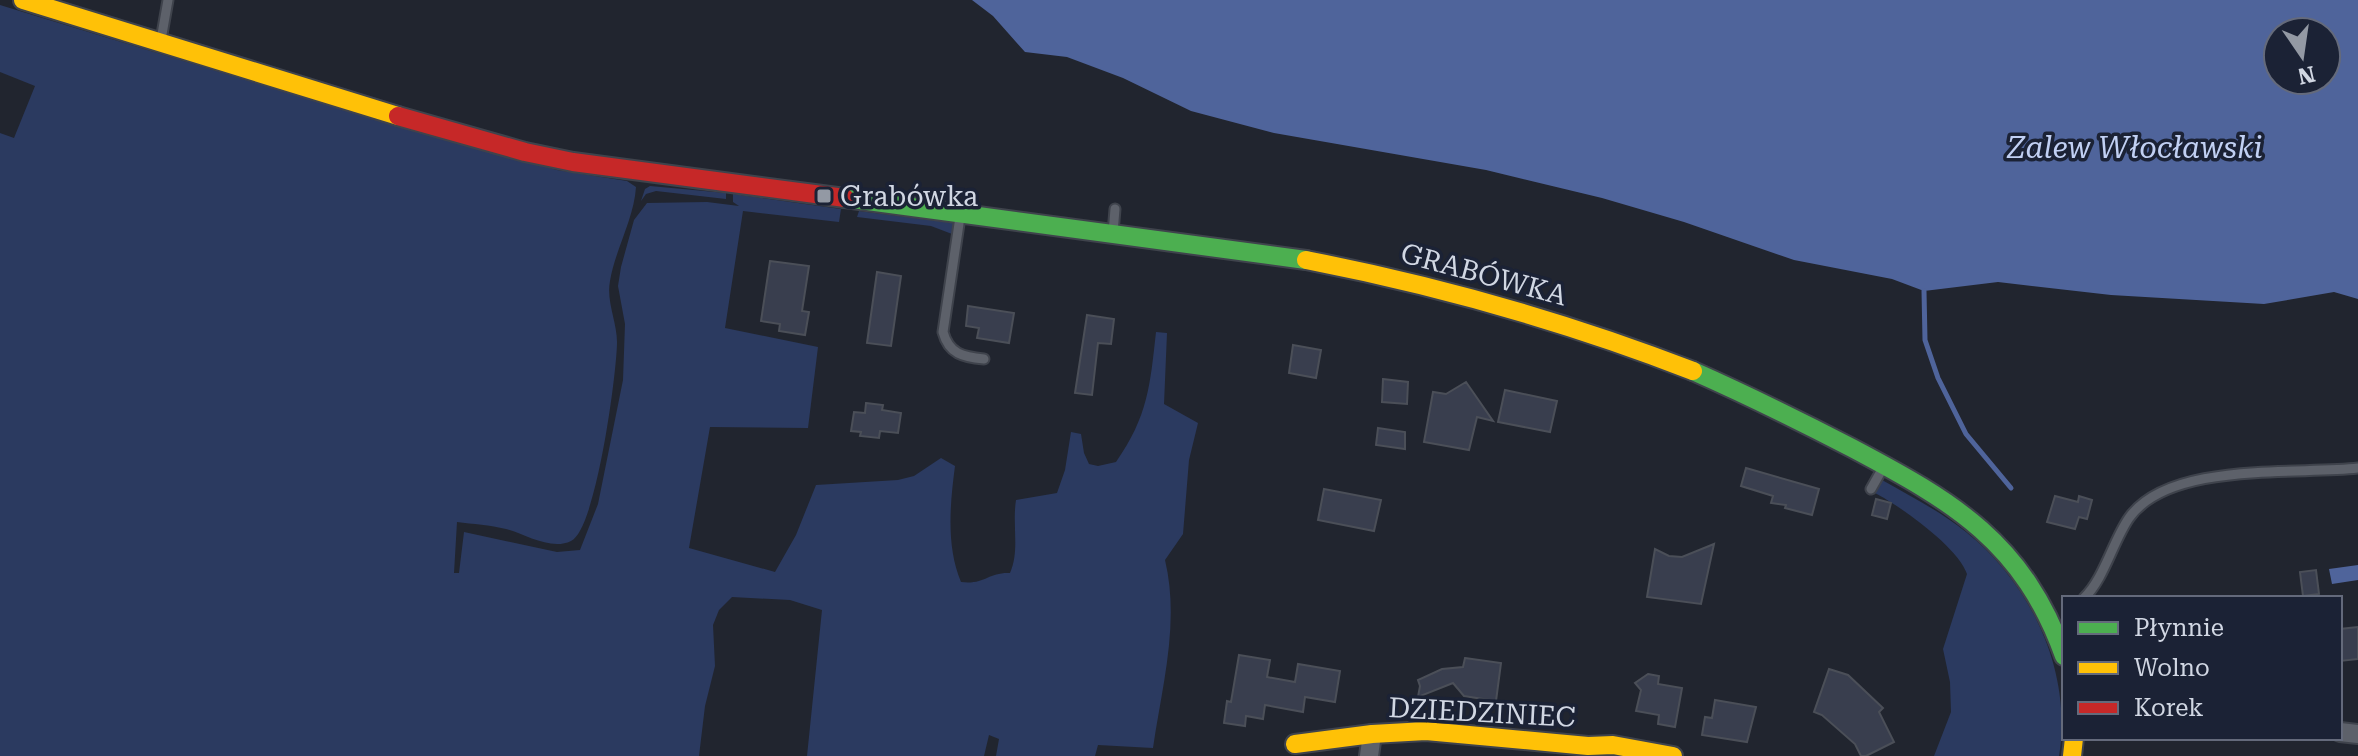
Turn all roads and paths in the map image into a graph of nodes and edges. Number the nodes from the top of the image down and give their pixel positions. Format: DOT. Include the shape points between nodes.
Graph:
graph roads {
  1 [pos="23,0"];
  2 [pos="168,0"];
  3 [pos="160,43"];
  4 [pos="1115,209"];
  5 [pos="960,213"];
  6 [pos="1113,233"];
  7 [pos="984,359"];
  8 [pos="1884,466"];
  9 [pos="2358,468"];
  10 [pos="1871,489"];
  11 [pos="2085,596"];
  12 [pos="2057,616"];
  13 [pos="2062,645"];
  14 [pos="1372,734"];
  15 [pos="1295,744"];
  16 [pos="1588,751"];
  17 [pos="1369,756"];
  18 [pos="1673,756"];
  1 -- 3 [label="street, GRABÓWKA"];
  2 -- 3 [label="lane"];
  3 -- 5 [label="street, GRABÓWKA" via="537,154 644,173"];
  4 -- 6 [label="lane"];
  5 -- 6 [label="street, GRABÓWKA"];
  5 -- 7 [label="lane" via="943,332 954,352"];
  6 -- 8 [label="street, GRABÓWKA" via="1368,271 1545,317 1747,395"];
  8 -- 10 [label="lane"];
  8 -- 12 [label="street, GRABÓWKA" via="1987,533"];
  9 -- 11 [label="lane" via="2209,477 2178,484 2130,516"];
  12 -- 13 [label="street, GRABÓWKA"];
  14 -- 15 [label="street, DZIEDZINIEC"];
  14 -- 16 [label="street, DZIEDZINIEC" via="1426,731"];
  14 -- 17 [label="street, DZIEDZINIEC"];
  16 -- 18 [label="street, DZIEDZINIEC" via="1613,745"];
}
